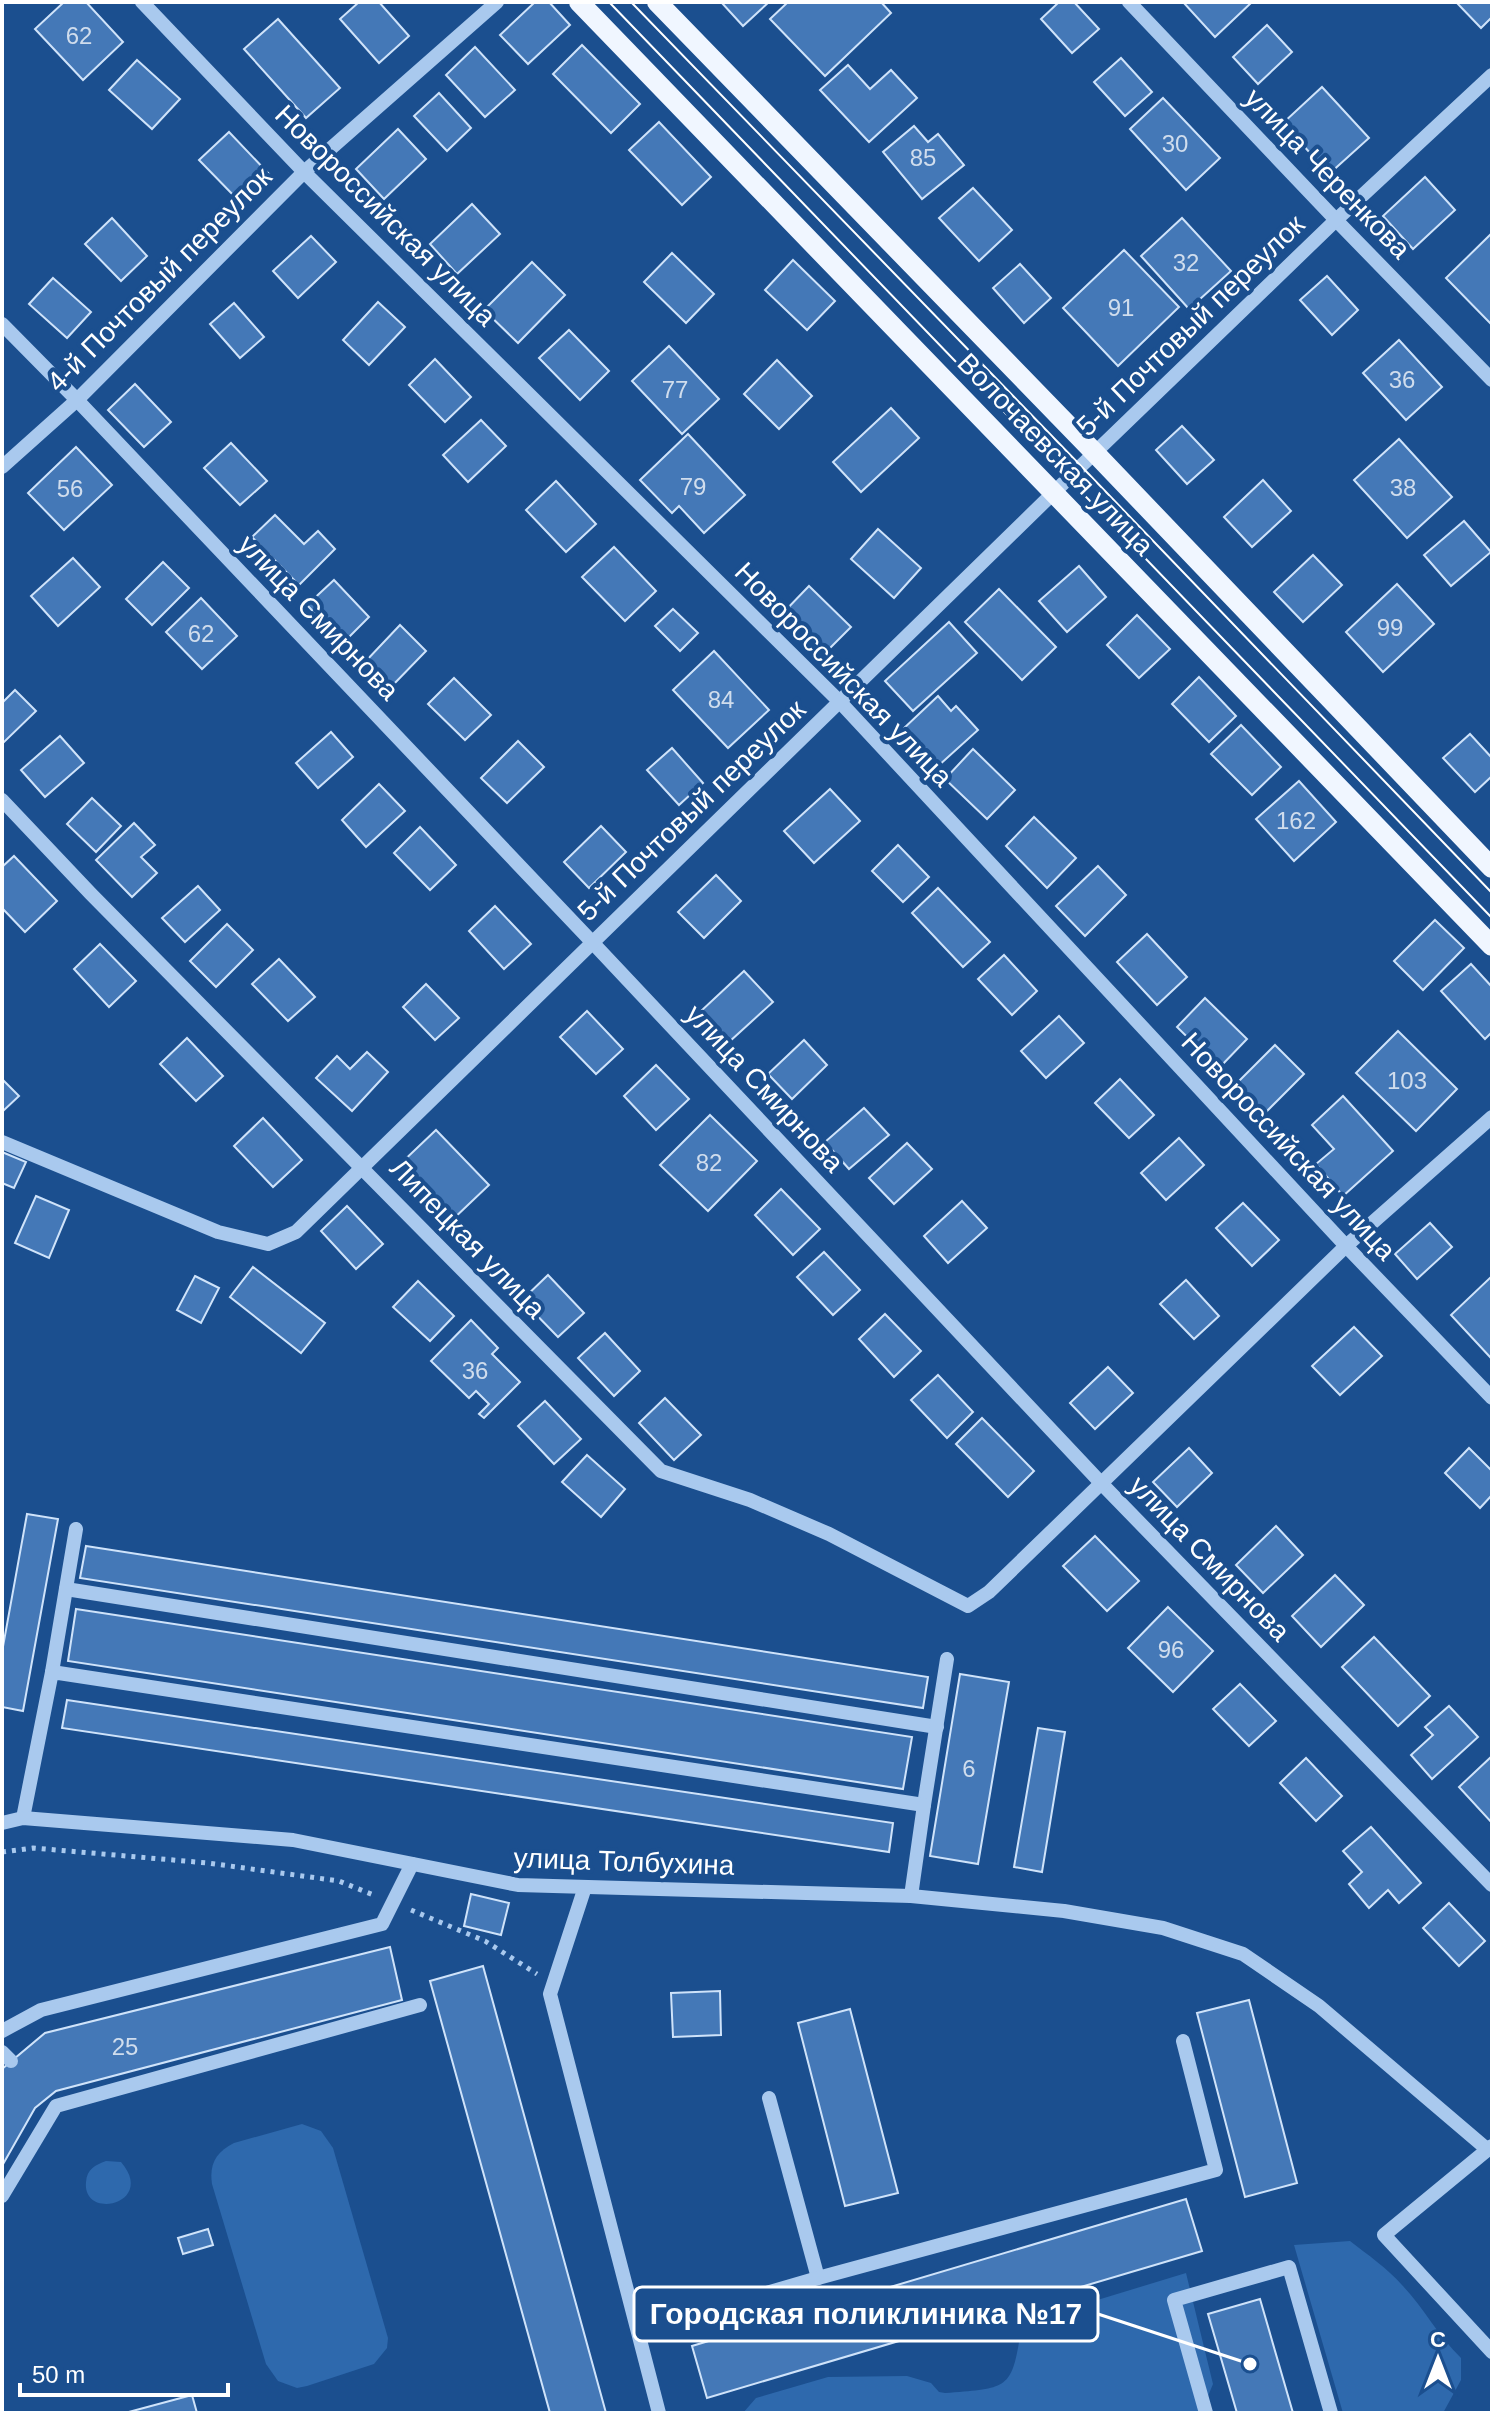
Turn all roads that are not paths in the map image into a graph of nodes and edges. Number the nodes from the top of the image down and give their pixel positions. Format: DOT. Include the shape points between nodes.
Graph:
graph roads {
  1 [pos="142,2"];
  2 [pos="497,2"];
  3 [pos="579,2"];
  4 [pos="657,2"];
  5 [pos="1129,2"];
  6 [pos="1492,75"];
  7 [pos="304,172"];
  8 [pos="1336,220"];
  9 [pos="2,324"];
  10 [pos="1492,380"];
  11 [pos="77,400"];
  12 [pos="1095,453"];
  13 [pos="2,467"];
  14 [pos="1055,493"];
  15 [pos="840,702"];
  16 [pos="2,800"];
  17 [pos="1492,868"];
  18 [pos="592,942"];
  19 [pos="1492,946"];
  20 [pos="1492,1117"];
  21 [pos="2,1142"];
  22 [pos="362,1166"];
  23 [pos="1346,1246"];
  24 [pos="1492,1398"];
  25 [pos="1101,1483"];
  26 [pos="76,1529"];
  27 [pos="66,1589"];
  28 [pos="947,1659"];
  29 [pos="52,1672"];
  30 [pos="937,1727"];
  31 [pos="924,1805"];
  32 [pos="23,1818"];
  33 [pos="2,1823"];
  34 [pos="412,1864"];
  35 [pos="1492,1885"];
  36 [pos="585,1887"];
  37 [pos="911,1896"];
  38 [pos="420,2005"];
  39 [pos="2,2031"];
  40 [pos="1183,2041"];
  41 [pos="769,2098"];
  42 [pos="1490,2148"];
  43 [pos="2,2196"];
  44 [pos="818,2278"];
  45 [pos="638,2330"];
  46 [pos="1492,2352"];
  47 [pos="659,2413"];
  48 [pos="1206,2413"];
  49 [pos="1331,2413"];
  1 -- 7 [label="street, Новороссийская улица"];
  2 -- 7 [label="street, 4-й Почтовый переулок"];
  3 -- 14 [label="main road, Волочаевская улица"];
  4 -- 12 [label="main road, Волочаевская улица"];
  5 -- 8 [label="street, улица Черенкова"];
  6 -- 8 [label="street, 5-й Почтовый переулок"];
  7 -- 11 [label="street, 4-й Почтовый переулок"];
  7 -- 15 [label="street, Новороссийская улица"];
  8 -- 10 [label="street, улица Черенкова"];
  8 -- 12 [label="street, 5-й Почтовый переулок"];
  9 -- 11 [label="street, улица Смирнова"];
  11 -- 13 [label="street, 4-й Почтовый переулок"];
  11 -- 18 [label="street, улица Смирнова"];
  12 -- 14 [label="street, 5-й Почтовый переулок"];
  12 -- 17 [label="main road, Волочаевская улица"];
  14 -- 15 [label="street, 5-й Почтовый переулок"];
  14 -- 19 [label="main road, Волочаевская улица"];
  15 -- 18 [label="street, 5-й Почтовый переулок"];
  15 -- 23 [label="street, Новороссийская улица"];
  16 -- 22 [label="street, Липецкая улица"];
  18 -- 22 [label="street, 5-й Почтовый переулок"];
  18 -- 25 [label="street, улица Смирнова"];
  20 -- 23 [label="street"];
  21 -- 22 [label="street, 5-й Почтовый переулок" via="218,1232 268,1244 296,1232"];
  22 -- 25 [label="street, Липецкая улица" via="661,1471 750,1500 829,1534 968,1606"];
  23 -- 24 [label="street, Новороссийская улица"];
  23 -- 25 [label="street"];
  25 -- 35 [label="street, улица Смирнова"];
  26 -- 27 [label="street"];
  27 -- 29 [label="street"];
  27 -- 30 [label="street"];
  28 -- 30 [label="street"];
  29 -- 31 [label="street"];
  29 -- 32 [label="street"];
  30 -- 31 [label="street"];
  31 -- 37 [label="street"];
  32 -- 33 [label="street, улица Толбухина"];
  32 -- 34 [label="street, улица Толбухина" via="293,1840"];
  34 -- 36 [label="street, улица Толбухина" via="518,1885"];
  34 -- 39 [label="street" via="382,1924 41,2010"];
  36 -- 37 [label="street, улица Толбухина"];
  36 -- 45 [label="street" via="550,1994"];
  37 -- 42 [label="street, улица Толбухина" via="1149,1925 1243,1954 1319,2006"];
  38 -- 43 [label="street" via="51,2102"];
  40 -- 44 [label="street" via="1216,2170"];
  41 -- 44 [label="street"];
  42 -- 46 [label="street" via="1384,2235"];
  44 -- 45 [label="street"];
  45 -- 47 [label="street"];
  48 -- 49 [label="street" via="1174,2300 1289,2267"];
}
